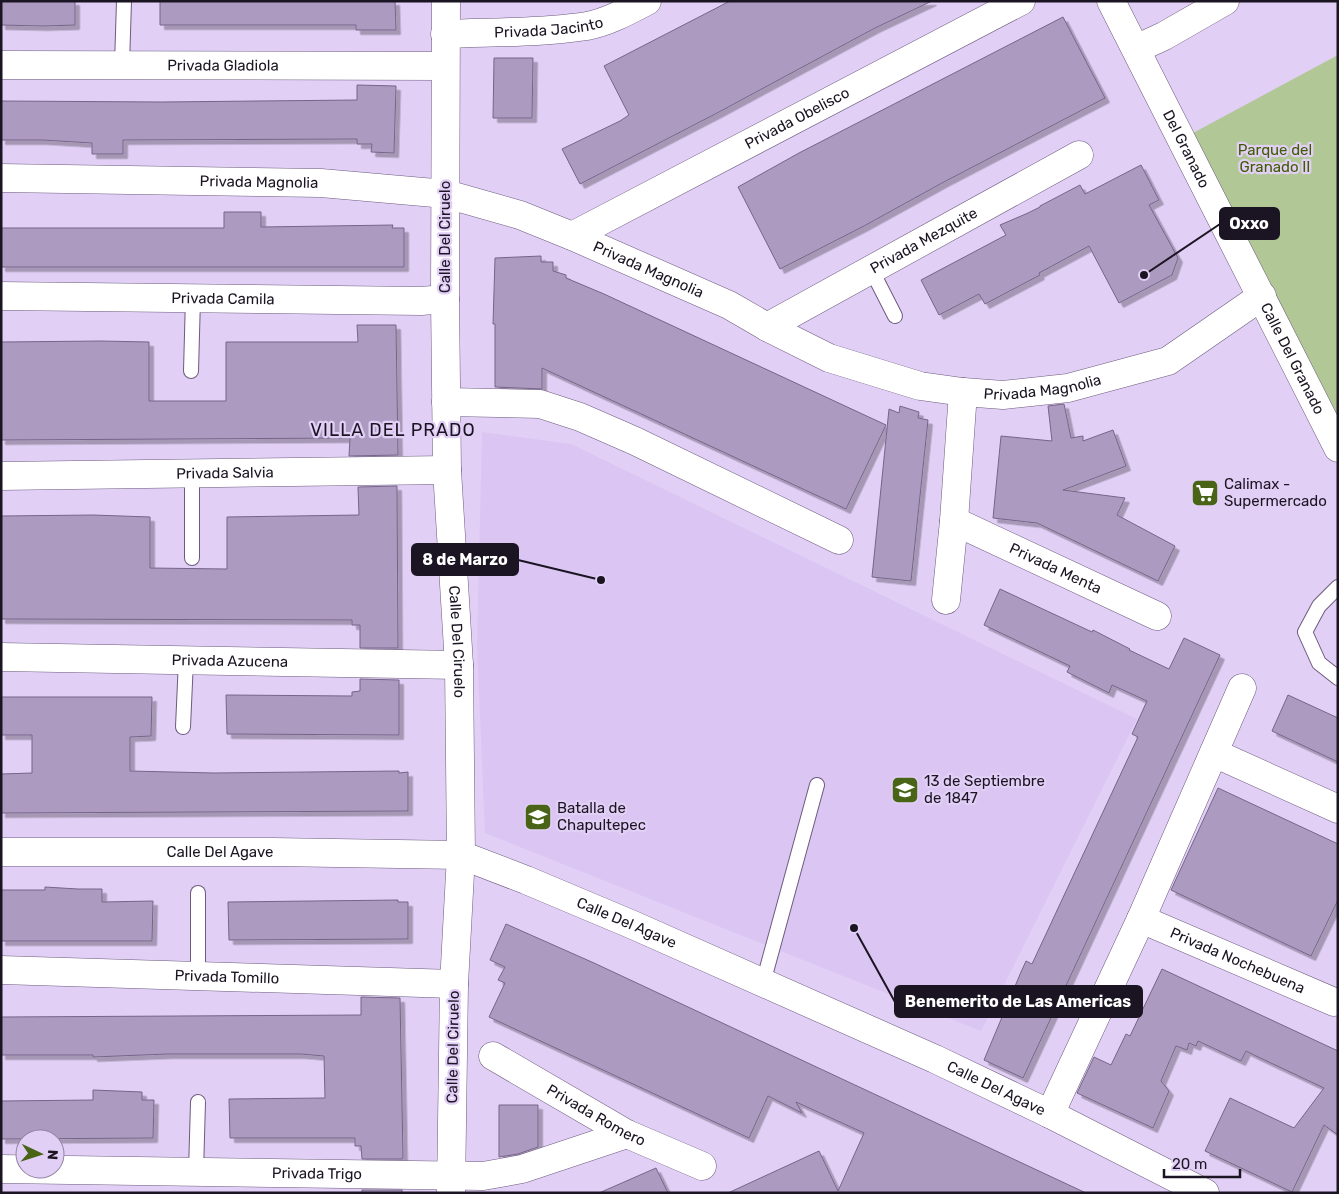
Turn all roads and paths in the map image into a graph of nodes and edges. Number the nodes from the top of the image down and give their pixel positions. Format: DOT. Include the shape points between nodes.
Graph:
graph roads {
  1 [pos="124,1"];
  2 [pos="446,1"];
  3 [pos="647,1"];
  4 [pos="1022,1"];
  5 [pos="1111,1"];
  6 [pos="1225,1"];
  7 [pos="445,34"];
  8 [pos="1136,50"];
  9 [pos="1,65"];
  10 [pos="122,65"];
  11 [pos="445,66"];
  12 [pos="1079,155"];
  13 [pos="1,178"];
  14 [pos="446,194"];
  15 [pos="572,236"];
  16 [pos="871,270"];
  17 [pos="1,296"];
  18 [pos="1262,296"];
  19 [pos="193,298"];
  20 [pos="445,299"];
  21 [pos="895,316"];
  22 [pos="767,327"];
  23 [pos="191,371"];
  24 [pos="963,392"];
  25 [pos="446,402"];
  26 [pos="1338,448"];
  27 [pos="447,470"];
  28 [pos="192,474"];
  29 [pos="1,476"];
  30 [pos="954,521"];
  31 [pos="839,540"];
  32 [pos="192,558"];
  33 [pos="1338,587"];
  34 [pos="946,600"];
  35 [pos="1157,616"];
  36 [pos="1,657"];
  37 [pos="186,660"];
  38 [pos="459,665"];
  39 [pos="1338,678"];
  40 [pos="1242,688"];
  41 [pos="184,727"];
  42 [pos="1214,753"];
  43 [pos="817,785"];
  44 [pos="1338,809"];
  45 [pos="1,852"];
  46 [pos="461,856"];
  47 [pos="198,893"];
  48 [pos="1140,919"];
  49 [pos="1,970"];
  50 [pos="198,976"];
  51 [pos="763,983"];
  52 [pos="454,984"];
  53 [pos="1334,1002"];
  54 [pos="493,1056"];
  55 [pos="198,1102"];
  56 [pos="1050,1114"];
  57 [pos="627,1134"];
  58 [pos="702,1166"];
  59 [pos="1,1169"];
  60 [pos="196,1172"];
  61 [pos="451,1184"];
  62 [pos="1204,1193"];
  1 -- 10 [label="lane"];
  2 -- 7 [label="street, Calle Del Ciruelo"];
  3 -- 7 [label="street, Privada Jacinto" via="588,26"];
  4 -- 15 [label="street, Privada Obelisco"];
  5 -- 8 [label="street, Del Granado"];
  6 -- 8 [label="street"];
  7 -- 11 [label="street, Calle Del Ciruelo"];
  8 -- 18 [label="street, Del Granado"];
  9 -- 10 [label="street, Privada Gladiola"];
  10 -- 11 [label="street, Privada Gladiola"];
  11 -- 14 [label="street, Calle Del Ciruelo"];
  12 -- 16 [label="street, Privada Mezquite"];
  13 -- 14 [label="street, Privada Magnolia" via="321,183"];
  14 -- 15 [label="street, Privada Magnolia" via="520,215"];
  14 -- 20 [label="street, Calle Del Ciruelo"];
  15 -- 22 [label="street, Privada Magnolia" via="729,305"];
  16 -- 21 [label="lane"];
  16 -- 22 [label="street, Privada Mezquite"];
  17 -- 19 [label="street, Privada Camila"];
  18 -- 24 [label="street, Privada Magnolia" via="1168,361 1068,388 1003,395"];
  18 -- 26 [label="street, Calle Del Granado"];
  19 -- 20 [label="street, Privada Camila"];
  19 -- 23 [label="lane"];
  20 -- 25 [label="street, Calle Del Ciruelo"];
  22 -- 24 [label="street, Privada Magnolia" via="828,358 920,386"];
  24 -- 30 [label="street"];
  25 -- 27 [label="street, Calle Del Ciruelo"];
  25 -- 31 [label="street" via="540,404 580,417"];
  27 -- 28 [label="street, Privada Salvia"];
  27 -- 38 [label="street, Calle Del Ciruelo"];
  28 -- 29 [label="street, Privada Salvia"];
  28 -- 32 [label="lane"];
  30 -- 34 [label="street"];
  30 -- 35 [label="street, Privada Menta"];
  33 -- 39 [label="lane" via="1319,606 1305,632 1318,663"];
  36 -- 37 [label="street, Privada Azucena"];
  37 -- 38 [label="street, Privada Azucena"];
  37 -- 41 [label="lane"];
  38 -- 46 [label="street, Calle Del Ciruelo"];
  40 -- 42 [label="street"];
  42 -- 44 [label="street"];
  42 -- 48 [label="street"];
  43 -- 51 [label="lane"];
  45 -- 46 [label="street, Calle Del Agave"];
  46 -- 51 [label="street, Calle Del Agave" via="526,880"];
  46 -- 52 [label="street, Calle Del Ciruelo"];
  47 -- 50 [label="lane"];
  48 -- 53 [label="street, Privada Nochebuena"];
  48 -- 56 [label="street"];
  49 -- 50 [label="street, Privada Tomillo"];
  50 -- 52 [label="street, Privada Tomillo"];
  51 -- 56 [label="street, Calle Del Agave"];
  52 -- 61 [label="street, Calle Del Ciruelo"];
  54 -- 57 [label="street, Privada Romero"];
  55 -- 60 [label="lane"];
  56 -- 62 [label="street, Calle Del Agave"];
  57 -- 58 [label="street, Privada Romero"];
  57 -- 61 [label="street, Privada Trigo" via="522,1169"];
  59 -- 60 [label="street, Privada Trigo"];
  60 -- 61 [label="street, Privada Trigo"];
}
